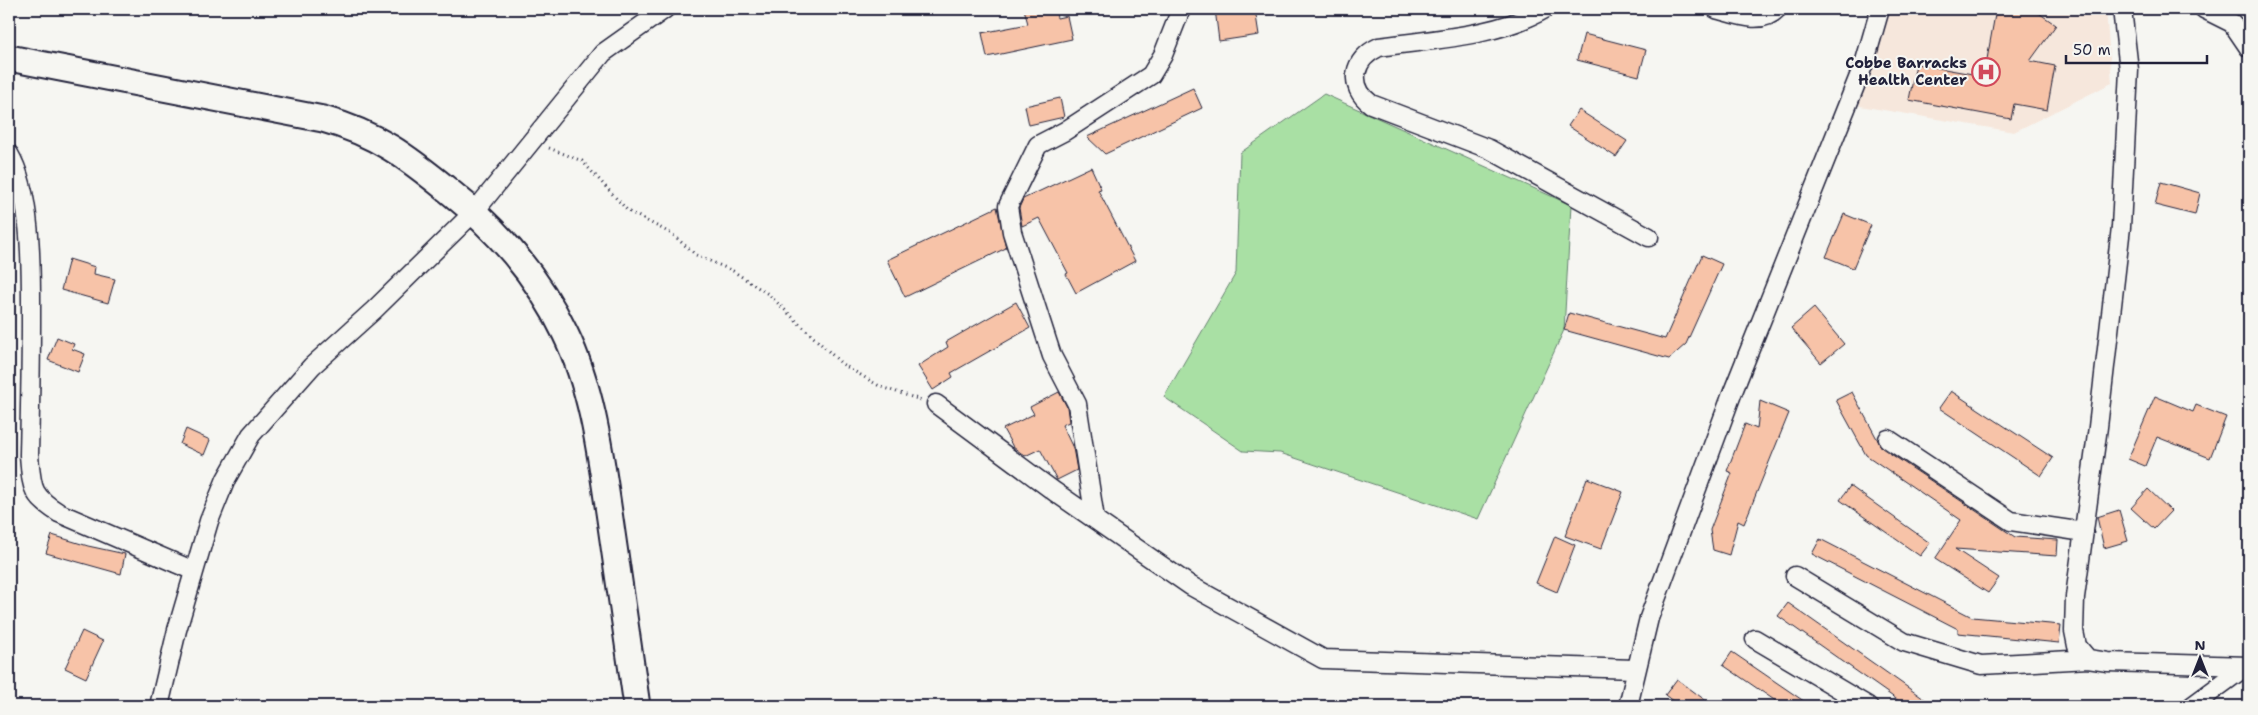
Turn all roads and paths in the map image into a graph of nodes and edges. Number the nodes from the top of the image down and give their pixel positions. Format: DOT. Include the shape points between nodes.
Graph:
graph roads {
  1 [pos="665,9"];
  2 [pos="1181,9"];
  3 [pos="1544,9"];
  4 [pos="1716,9"];
  5 [pos="1777,9"];
  6 [pos="1880,9"];
  7 [pos="2122,9"];
  8 [pos="2204,9"];
  9 [pos="2249,48"];
  10 [pos="9,58"];
  11 [pos="530,141"];
  12 [pos="9,154"];
  13 [pos="475,212"];
  14 [pos="1649,237"];
  15 [pos="936,404"];
  16 [pos="1888,440"];
  17 [pos="1095,519"];
  18 [pos="2084,532"];
  19 [pos="194,571"];
  20 [pos="1794,576"];
  21 [pos="1755,639"];
  22 [pos="2088,659"];
  23 [pos="2247,666"];
  24 [pos="1635,669"];
  25 [pos="159,706"];
  26 [pos="637,706"];
  27 [pos="1628,706"];
  28 [pos="1868,706"];
  29 [pos="2192,706"];
  1 -- 11 [label="street" via="603,53"];
  2 -- 17 [label="street" via="1163,55 1151,75 1066,131 1038,145 1008,206 1012,232 1052,356 1077,404"];
  3 -- 14 [label="street" via="1486,31 1379,47 1366,53 1358,64 1355,84 1361,97 1371,104 1489,149"];
  4 -- 5 [label="street" via="1761,18"];
  6 -- 24 [label="street" via="1865,61 1732,394 1656,599"];
  7 -- 18 [label="street" via="2129,70 2121,227"];
  8 -- 9 [label="street" via="2232,23"];
  10 -- 13 [label="main road" via="323,119 354,128 415,164"];
  11 -- 13 [label="street"];
  11 -- 15 [label="path" via="582,161 628,211 672,234 696,255 733,271 768,294 842,364 881,387"];
  12 -- 19 [label="street" via="21,190 31,262 31,483 41,502 59,513"];
  13 -- 19 [label="street" via="312,366 251,435 226,479"];
  13 -- 26 [label="main road" via="536,280 566,334 587,393 600,449"];
  15 -- 17 [label="street"];
  16 -- 18 [label="street" via="2012,521"];
  17 -- 24 [label="street" via="1190,586 1323,659"];
  18 -- 22 [label="street" via="2074,631 2077,646"];
  19 -- 25 [label="street"];
  20 -- 22 [label="street" via="1904,642 1981,665"];
  21 -- 28 [label="street"];
  22 -- 23 [label="street"];
  23 -- 29 [label="street"];
  24 -- 27 [label="street"];
}
